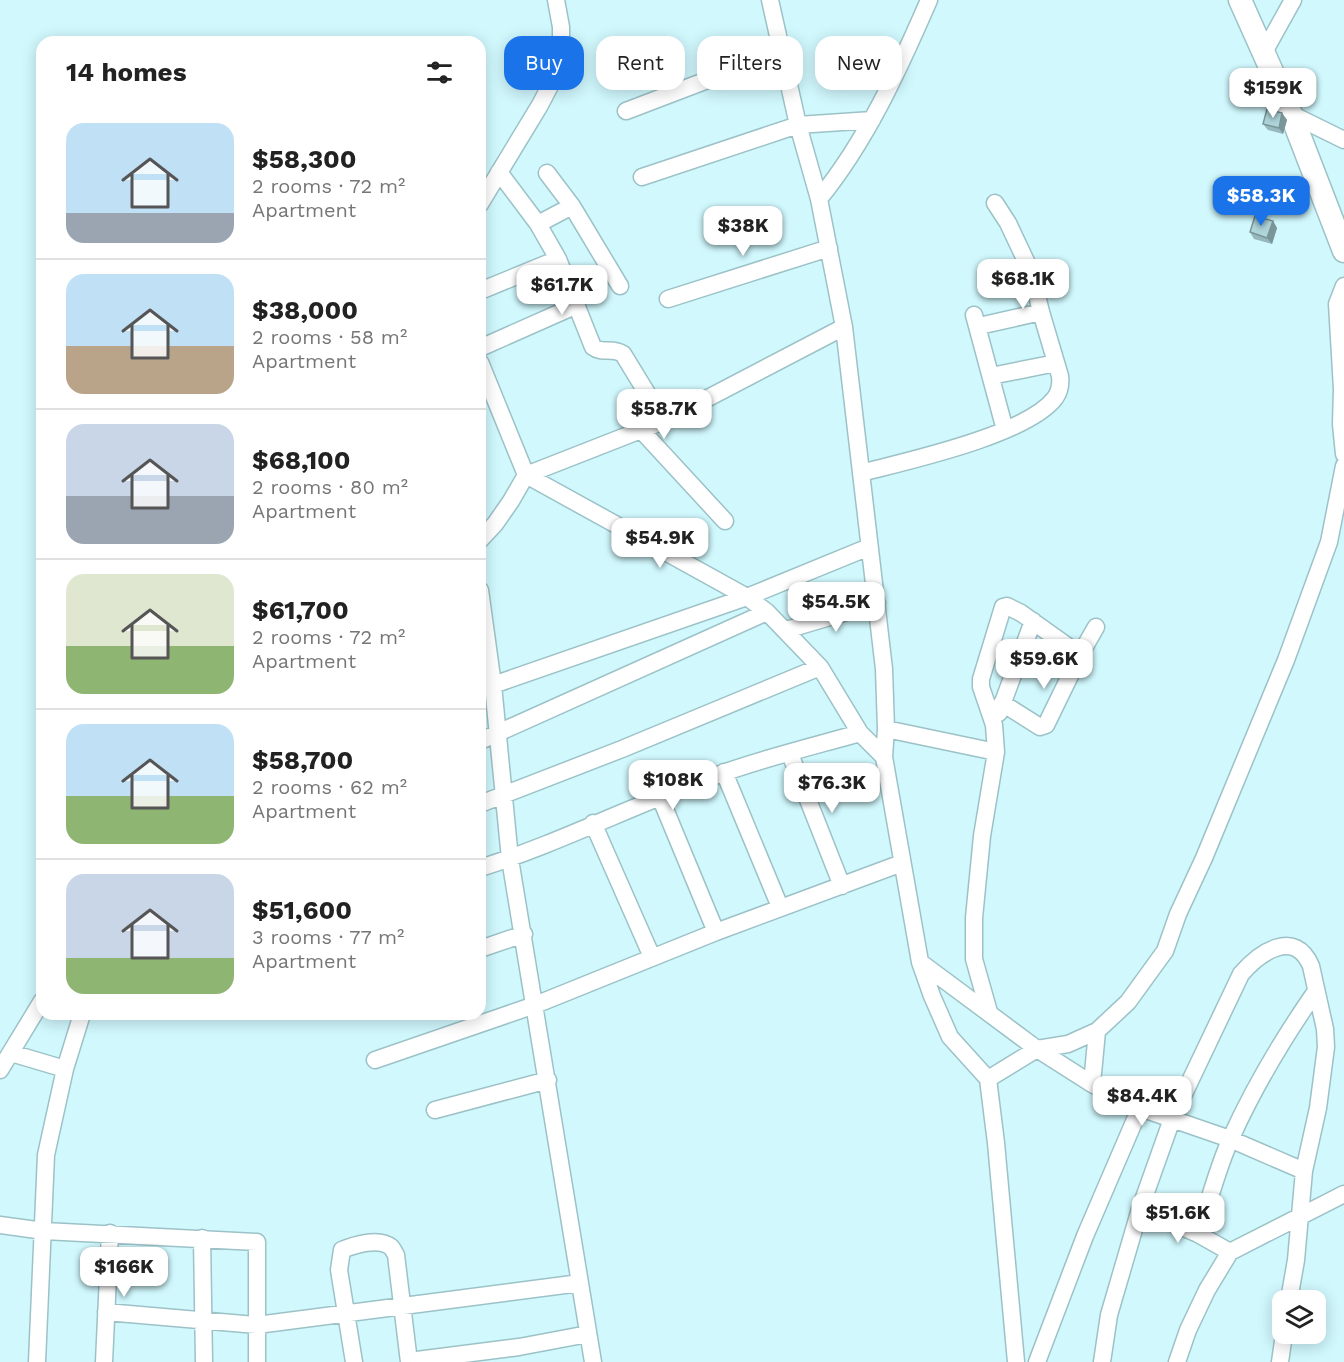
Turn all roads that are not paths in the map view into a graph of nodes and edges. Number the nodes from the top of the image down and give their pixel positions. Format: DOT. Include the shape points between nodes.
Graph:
graph roads {
  1 [pos="556,0"];
  2 [pos="770,0"];
  3 [pos="929,0"];
  4 [pos="1240,0"];
  5 [pos="1293,0"];
  6 [pos="778,36"];
  7 [pos="1264,52"];
  8 [pos="697,84"];
  9 [pos="790,90"];
  10 [pos="626,111"];
  11 [pos="1291,114"];
  12 [pos="872,120"];
  13 [pos="798,125"];
  14 [pos="1344,140"];
  15 [pos="499,172"];
  16 [pos="547,173"];
  17 [pos="642,177"];
  18 [pos="486,194"];
  19 [pos="819,199"];
  20 [pos="995,203"];
  21 [pos="572,206"];
  22 [pos="538,224"];
  23 [pos="829,248"];
  24 [pos="1344,251"];
  25 [pos="558,259"];
  26 [pos="620,286"];
  27 [pos="1344,286"];
  28 [pos="486,289"];
  29 [pos="668,299"];
  30 [pos="577,305"];
  31 [pos="1041,312"];
  32 [pos="844,327"];
  33 [pos="486,345"];
  34 [pos="1056,363"];
  35 [pos="991,376"];
  36 [pos="486,377"];
  37 [pos="664,421"];
  38 [pos="1005,430"];
  39 [pos="642,431"];
  40 [pos="1344,454"];
  41 [pos="1344,466"];
  42 [pos="861,473"];
  43 [pos="526,475"];
  44 [pos="724,521"];
  45 [pos="486,534"];
  46 [pos="869,547"];
  47 [pos="747,597"];
  48 [pos="877,603"];
  49 [pos="767,612"];
  50 [pos="1033,621"];
  51 [pos="1096,627"];
  52 [pos="786,630"];
  53 [pos="1080,655"];
  54 [pos="486,658"];
  55 [pos="820,667"];
  56 [pos="488,681"];
  57 [pos="1002,703"];
  58 [pos="994,725"];
  59 [pos="886,729"];
  60 [pos="860,732"];
  61 [pos="497,734"];
  62 [pos="486,739"];
  63 [pos="790,753"];
  64 [pos="996,753"];
  65 [pos="884,757"];
  66 [pos="724,772"];
  67 [pos="504,796"];
  68 [pos="660,797"];
  69 [pos="486,802"];
  70 [pos="593,823"];
  71 [pos="510,859"];
  72 [pos="902,863"];
  73 [pos="486,866"];
  74 [pos="842,886"];
  75 [pos="780,907"];
  76 [pos="716,932"];
  77 [pos="524,934"];
  78 [pos="486,947"];
  79 [pos="652,957"];
  80 [pos="920,962"];
  81 [pos="1316,991"];
  82 [pos="535,1005"];
  83 [pos="36,1011"];
  84 [pos="989,1012"];
  85 [pos="80,1020"];
  86 [pos="1096,1031"];
  87 [pos="1037,1048"];
  88 [pos="11,1053"];
  89 [pos="375,1060"];
  90 [pos="65,1069"];
  91 [pos="0,1070"];
  92 [pos="988,1079"];
  93 [pos="548,1080"];
  94 [pos="1092,1084"];
  95 [pos="1140,1108"];
  96 [pos="435,1110"];
  97 [pos="1173,1119"];
  98 [pos="1230,1139"];
  99 [pos="1304,1171"];
  100 [pos="1344,1194"];
  101 [pos="1140,1209"];
  102 [pos="1300,1216"];
  103 [pos="0,1225"];
  104 [pos="44,1231"];
  105 [pos="110,1233"];
  106 [pos="1198,1234"];
  107 [pos="202,1238"];
  108 [pos="1230,1252"];
  109 [pos="580,1283"];
  110 [pos="1290,1290"];
  111 [pos="402,1306"];
  112 [pos="106,1312"];
  113 [pos="346,1314"];
  114 [pos="203,1320"];
  115 [pos="257,1325"];
  116 [pos="588,1334"];
  117 [pos="1283,1344"];
  118 [pos="520,1354"];
  119 [pos="38,1362"];
  120 [pos="104,1362"];
  121 [pos="204,1362"];
  122 [pos="257,1362"];
  123 [pos="354,1362"];
  124 [pos="409,1362"];
  125 [pos="593,1362"];
  126 [pos="1017,1362"];
  127 [pos="1037,1362"];
  128 [pos="1102,1362"];
  129 [pos="1177,1362"];
  130 [pos="1280,1362"];
  1 -- 15 [label="street" via="561,51 554,78"];
  2 -- 6 [label="street"];
  3 -- 12 [label="street"];
  4 -- 7 [label="main road"];
  5 -- 7 [label="street"];
  7 -- 11 [label="main road"];
  8 -- 10 [label="street"];
  9 -- 13 [label="street"];
  11 -- 14 [label="street"];
  11 -- 24 [label="main road"];
  12 -- 13 [label="street"];
  12 -- 19 [label="street"];
  13 -- 17 [label="street"];
  13 -- 19 [label="street"];
  15 -- 18 [label="street"];
  15 -- 22 [label="street"];
  16 -- 21 [label="street"];
  19 -- 23 [label="street"];
  20 -- 31 [label="street" via="1029,265"];
  21 -- 22 [label="street"];
  21 -- 26 [label="street"];
  22 -- 25 [label="street"];
  23 -- 29 [label="street"];
  23 -- 32 [label="street"];
  25 -- 28 [label="street"];
  25 -- 30 [label="street"];
  27 -- 40 [label="street" via="1337,304"];
  30 -- 33 [label="street"];
  30 -- 37 [label="street" via="593,347 623,354"];
  31 -- 34 [label="street"];
  31 -- 35 [label="street" via="976,321"];
  32 -- 37 [label="street"];
  32 -- 42 [label="street"];
  34 -- 35 [label="street"];
  34 -- 38 [label="street" via="1060,376 1057,396 1032,418"];
  35 -- 38 [label="street"];
  36 -- 43 [label="street"];
  37 -- 39 [label="street"];
  38 -- 42 [label="street"];
  39 -- 43 [label="street"];
  39 -- 44 [label="street"];
  41 -- 86 [label="street" via="1329,542 1286,660 1165,951 1128,1002"];
  42 -- 46 [label="street"];
  43 -- 45 [label="street"];
  43 -- 47 [label="street"];
  46 -- 47 [label="street"];
  46 -- 48 [label="street"];
  47 -- 49 [label="street"];
  47 -- 56 [label="street"];
  48 -- 52 [label="street"];
  48 -- 59 [label="street"];
  49 -- 52 [label="street"];
  49 -- 61 [label="street"];
  50 -- 53 [label="street"];
  50 -- 57 [label="street"];
  50 -- 58 [label="street" via="1007,606 1000,612 981,679"];
  51 -- 53 [label="street"];
  52 -- 55 [label="street"];
  53 -- 57 [label="street" via="1043,727"];
  54 -- 56 [label="street"];
  55 -- 60 [label="street"];
  55 -- 67 [label="street"];
  56 -- 61 [label="street"];
  57 -- 58 [label="street"];
  58 -- 64 [label="street"];
  59 -- 64 [label="street"];
  59 -- 65 [label="street"];
  60 -- 63 [label="street"];
  60 -- 65 [label="street"];
  61 -- 62 [label="street"];
  61 -- 67 [label="street"];
  63 -- 66 [label="street"];
  63 -- 74 [label="street"];
  64 -- 84 [label="street" via="981,836 974,918 974,959"];
  65 -- 72 [label="street"];
  66 -- 68 [label="street"];
  66 -- 75 [label="street"];
  67 -- 69 [label="street"];
  67 -- 71 [label="street"];
  68 -- 70 [label="street"];
  68 -- 76 [label="street"];
  70 -- 71 [label="street"];
  70 -- 79 [label="street"];
  71 -- 73 [label="street"];
  71 -- 77 [label="street"];
  72 -- 74 [label="street"];
  72 -- 80 [label="street"];
  74 -- 75 [label="street"];
  75 -- 76 [label="street"];
  76 -- 79 [label="street"];
  77 -- 78 [label="street"];
  77 -- 82 [label="street"];
  79 -- 82 [label="street"];
  80 -- 84 [label="street"];
  80 -- 92 [label="street" via="950,1037"];
  81 -- 97 [label="street" via="1307,956 1294,946 1275,949 1249,964"];
  81 -- 98 [label="street" via="1270,1063"];
  81 -- 99 [label="street" via="1326,1047"];
  82 -- 89 [label="street"];
  82 -- 93 [label="street"];
  83 -- 88 [label="street"];
  84 -- 87 [label="street"];
  85 -- 90 [label="street"];
  86 -- 87 [label="street" via="1068,1044"];
  86 -- 94 [label="street"];
  87 -- 92 [label="street"];
  87 -- 94 [label="street"];
  88 -- 90 [label="street"];
  88 -- 91 [label="street"];
  90 -- 104 [label="street" via="46,1155"];
  92 -- 126 [label="street"];
  93 -- 96 [label="street"];
  93 -- 109 [label="street"];
  94 -- 95 [label="street"];
  95 -- 97 [label="street"];
  95 -- 127 [label="street"];
  97 -- 98 [label="street"];
  97 -- 101 [label="street"];
  98 -- 99 [label="street"];
  98 -- 106 [label="street"];
  99 -- 102 [label="street"];
  100 -- 102 [label="street"];
  101 -- 106 [label="street"];
  101 -- 128 [label="street" via="1109,1315"];
  102 -- 108 [label="street"];
  102 -- 110 [label="street"];
  103 -- 104 [label="street"];
  104 -- 105 [label="street"];
  104 -- 119 [label="street"];
  105 -- 107 [label="street"];
  105 -- 112 [label="street"];
  106 -- 108 [label="street"];
  107 -- 114 [label="street"];
  107 -- 115 [label="street" via="257,1242"];
  108 -- 129 [label="street" via="1207,1290"];
  109 -- 111 [label="street"];
  109 -- 116 [label="street"];
  111 -- 113 [label="street"];
  111 -- 113 [label="street" via="396,1255 390,1246 371,1243 342,1250 339,1270"];
  111 -- 124 [label="street"];
  112 -- 114 [label="street"];
  112 -- 120 [label="street"];
  113 -- 115 [label="street"];
  113 -- 123 [label="street"];
  114 -- 115 [label="street"];
  114 -- 121 [label="street"];
  115 -- 122 [label="street"];
  116 -- 118 [label="street"];
  116 -- 125 [label="street"];
  117 -- 130 [label="street"];
  118 -- 124 [label="street"];
}
